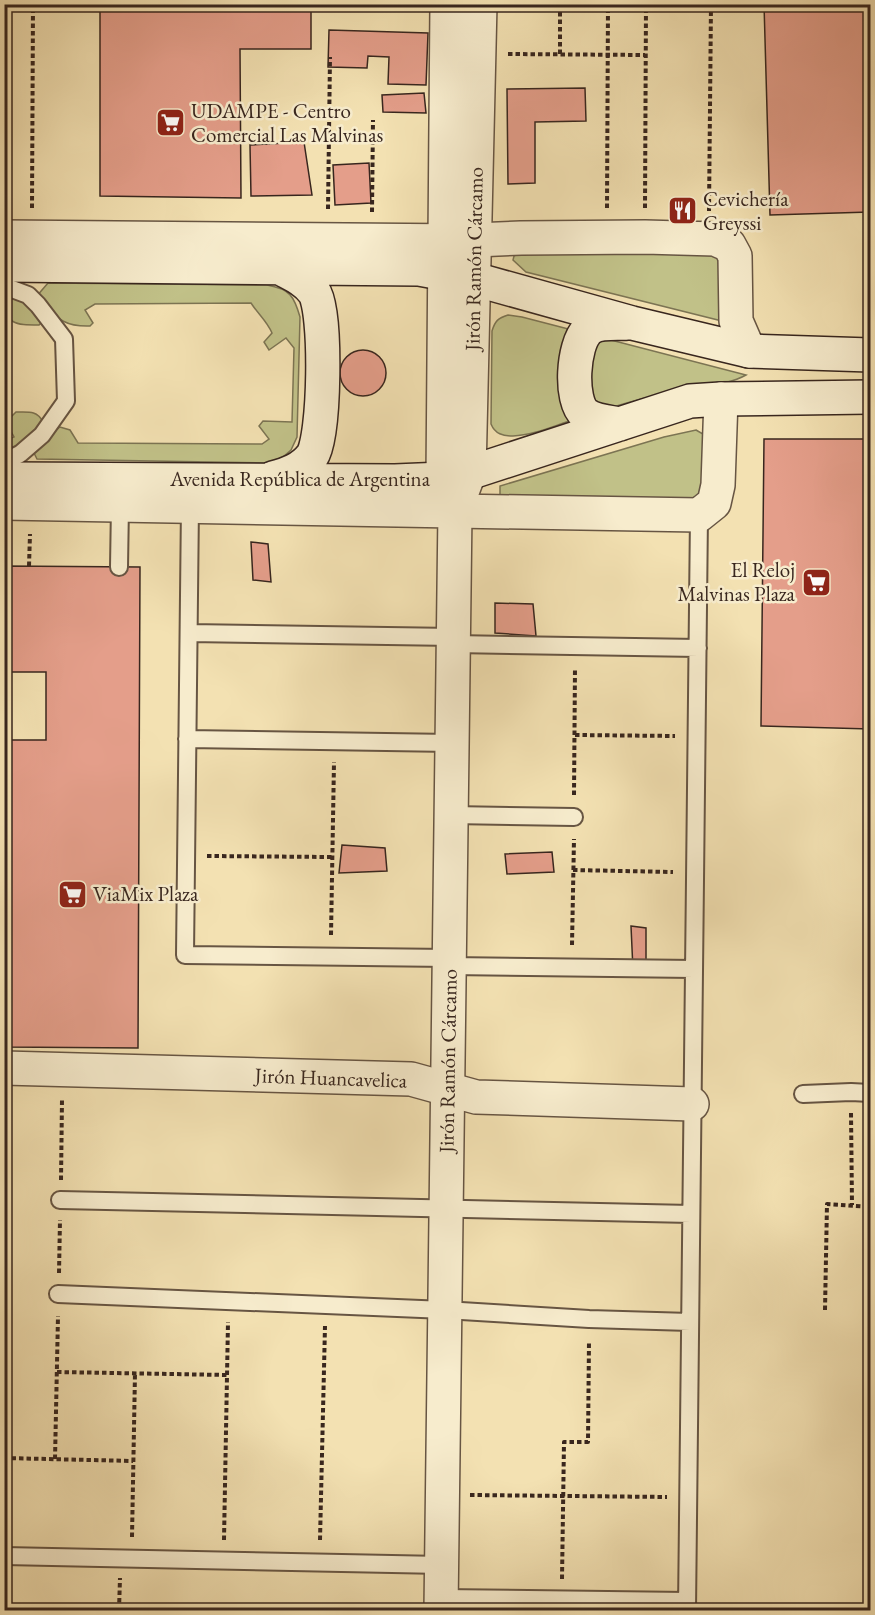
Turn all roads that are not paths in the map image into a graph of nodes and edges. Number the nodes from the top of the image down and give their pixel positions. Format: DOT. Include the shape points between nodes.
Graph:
graph roads {
  1 [pos="447,4"];
  2 [pos="480,4"];
  3 [pos="18,237"];
  4 [pos="460,259"];
  5 [pos="4,266"];
  6 [pos="276,266"];
  7 [pos="4,286"];
  8 [pos="632,323"];
  9 [pos="749,351"];
  10 [pos="870,355"];
  11 [pos="870,397"];
  12 [pos="721,399"];
  13 [pos="620,424"];
  14 [pos="4,462"];
  15 [pos="456,476"];
  16 [pos="4,479"];
  17 [pos="268,480"];
  18 [pos="4,503"];
  19 [pos="120,505"];
  20 [pos="190,505"];
  21 [pos="455,511"];
  22 [pos="699,515"];
  23 [pos="119,567"];
  24 [pos="189,633"];
  25 [pos="454,640"];
  26 [pos="698,648"];
  27 [pos="187,739"];
  28 [pos="452,743"];
  29 [pos="451,815"];
  30 [pos="574,817"];
  31 [pos="449,962"];
  32 [pos="694,969"];
  33 [pos="4,1068"];
  34 [pos="448,1089"];
  35 [pos="870,1093"];
  36 [pos="803,1094"];
  37 [pos="692,1104"];
  38 [pos="60,1200"];
  39 [pos="446,1207"];
  40 [pos="691,1214"];
  41 [pos="58,1294"];
  42 [pos="445,1310"];
  43 [pos="690,1322"];
  44 [pos="4,1556"];
  45 [pos="442,1565"];
  46 [pos="441,1604"];
  47 [pos="687,1606"];
  1 -- 4 [label="street, Jirón Ramón Cárcamo"];
  2 -- 4 [label="street, Jirón Ramón Cárcamo"];
  3 -- 4 [label="street" via="372,240"];
  4 -- 6 [label="street" via="419,269"];
  4 -- 8 [label="street"];
  4 -- 9 [label="street" via="607,237 715,239 729,245 735,256 736,321"];
  4 -- 15 [label="street, Jirón Ramón Cárcamo"];
  5 -- 6 [label="street"];
  6 -- 17 [label="street" via="305,282 320,307 321,424 313,454 301,467"];
  7 -- 14 [label="lane" via="28,295 64,339 66,401 42,435"];
  8 -- 9 [label="street"];
  8 -- 13 [label="street" via="602,324 588,329 577,353 577,403 597,420"];
  9 -- 10 [label="street"];
  11 -- 12 [label="street, Avenida República de Argentina"];
  12 -- 13 [label="street, Avenida República de Argentina" via="690,401"];
  12 -- 22 [label="street" via="718,485 714,503"];
  13 -- 15 [label="street, Avenida República de Argentina"];
  15 -- 17 [label="street, Avenida República de Argentina" via="395,481"];
  15 -- 21 [label="street, Jirón Ramón Cárcamo"];
  16 -- 17 [label="street, Avenida República de Argentina"];
  18 -- 19 [label="street, Avenida República de Argentina"];
  19 -- 20 [label="street, Avenida República de Argentina"];
  19 -- 23 [label="lane"];
  20 -- 21 [label="street, Avenida República de Argentina"];
  20 -- 24 [label="lane"];
  21 -- 22 [label="street, Avenida República de Argentina"];
  21 -- 25 [label="street, Jirón Ramón Cárcamo"];
  22 -- 26 [label="lane"];
  24 -- 25 [label="lane"];
  24 -- 27 [label="lane"];
  25 -- 26 [label="lane"];
  25 -- 28 [label="street, Jirón Ramón Cárcamo"];
  26 -- 32 [label="lane"];
  27 -- 28 [label="lane"];
  27 -- 31 [label="lane" via="185,955"];
  28 -- 29 [label="street, Jirón Ramón Cárcamo"];
  29 -- 30 [label="lane"];
  29 -- 31 [label="street, Jirón Ramón Cárcamo"];
  31 -- 32 [label="lane"];
  31 -- 34 [label="street, Jirón Ramón Cárcamo"];
  32 -- 37 [label="lane"];
  33 -- 34 [label="street, Jirón Huancavelica" via="411,1080"];
  34 -- 37 [label="street, Jirón Huancavelica" via="476,1097"];
  34 -- 39 [label="street, Jirón Ramón Cárcamo"];
  35 -- 36 [label="lane"];
  37 -- 40 [label="lane"];
  38 -- 39 [label="lane"];
  39 -- 40 [label="lane"];
  39 -- 42 [label="street, Jirón Ramón Cárcamo"];
  40 -- 43 [label="lane"];
  41 -- 42 [label="lane"];
  42 -- 43 [label="lane"];
  42 -- 45 [label="street, Jirón Ramón Cárcamo"];
  43 -- 47 [label="lane"];
  44 -- 45 [label="lane"];
  45 -- 46 [label="street, Jirón Ramón Cárcamo"];
  46 -- 47 [label="lane" via="562,1600"];
}
